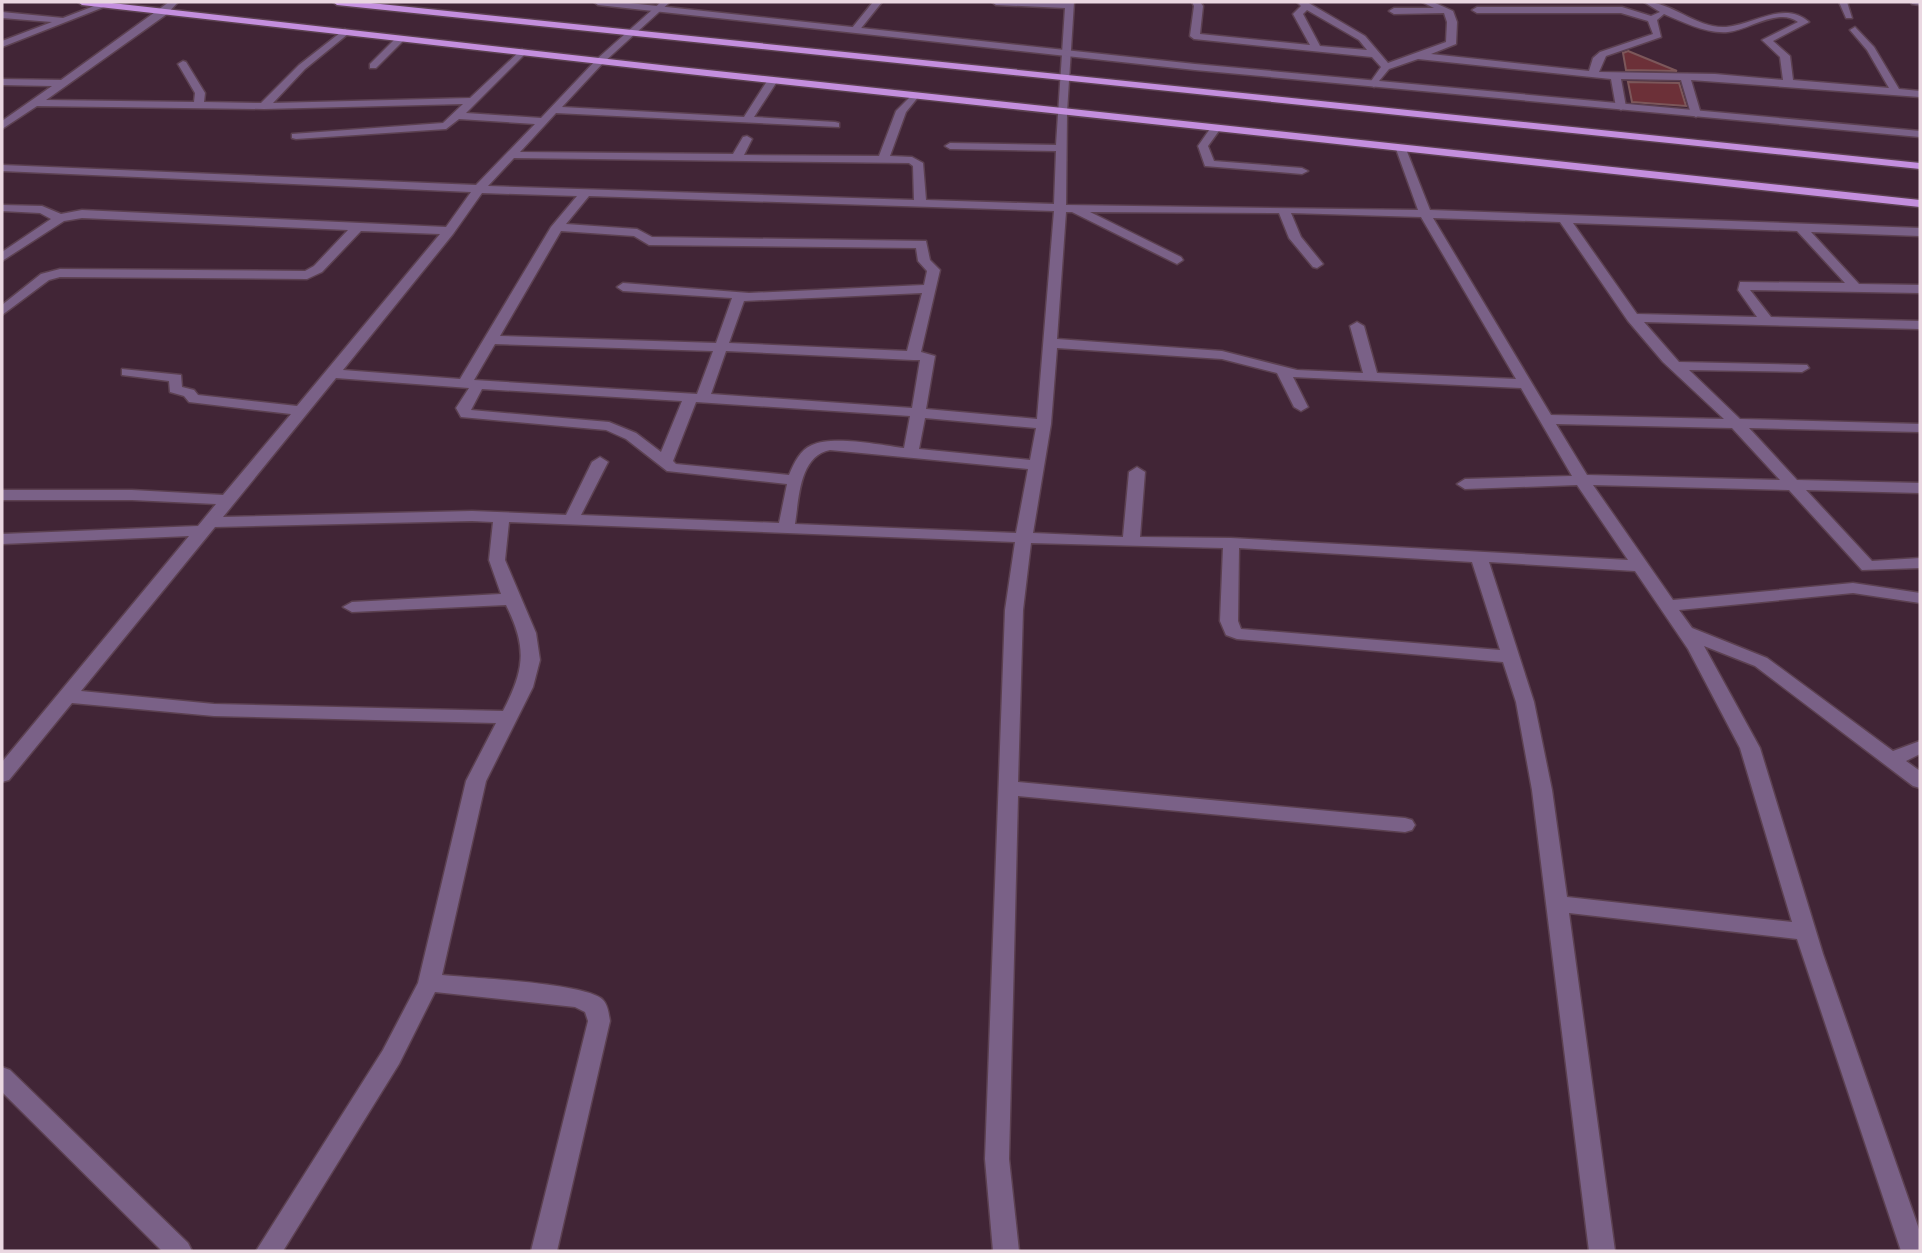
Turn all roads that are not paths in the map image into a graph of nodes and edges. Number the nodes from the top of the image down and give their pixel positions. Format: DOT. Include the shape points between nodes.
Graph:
graph roads {
  1 [pos="82,2"];
  2 [pos="174,2"];
  3 [pos="337,2"];
  4 [pos="598,2"];
  5 [pos="878,2"];
  6 [pos="996,2"];
  7 [pos="1196,2"];
  8 [pos="1426,2"];
  9 [pos="1488,2"];
  10 [pos="1575,2"];
  11 [pos="1648,2"];
  12 [pos="1843,2"];
  13 [pos="1915,2"];
  14 [pos="1920,2"];
  15 [pos="1070,4"];
  16 [pos="1304,4"];
  17 [pos="105,5"];
  18 [pos="664,5"];
  19 [pos="1586,10"];
  20 [pos="1394,11"];
  21 [pos="1448,11"];
  22 [pos="1468,11"];
  23 [pos="164,12"];
  24 [pos="1669,12"];
  25 [pos="2,15"];
  26 [pos="1849,16"];
  27 [pos="1652,19"];
  28 [pos="66,20"];
  29 [pos="855,30"];
  30 [pos="1856,30"];
  31 [pos="345,32"];
  32 [pos="633,34"];
  33 [pos="400,38"];
  34 [pos="2,44"];
  35 [pos="1316,48"];
  36 [pos="522,52"];
  37 [pos="1067,53"];
  38 [pos="1375,54"];
  39 [pos="1419,56"];
  40 [pos="600,61"];
  41 [pos="183,64"];
  42 [pos="373,66"];
  43 [pos="1386,67"];
  44 [pos="1593,74"];
  45 [pos="1615,76"];
  46 [pos="1685,76"];
  47 [pos="1066,79"];
  48 [pos="773,80"];
  49 [pos="2,82"];
  50 [pos="64,83"];
  51 [pos="1788,83"];
  52 [pos="1374,84"];
  53 [pos="1896,92"];
  54 [pos="1920,94"];
  55 [pos="914,96"];
  56 [pos="473,101"];
  57 [pos="35,103"];
  58 [pos="199,103"];
  59 [pos="264,106"];
  60 [pos="1621,107"];
  61 [pos="556,110"];
  62 [pos="1062,111"];
  63 [pos="1696,114"];
  64 [pos="459,116"];
  65 [pos="747,120"];
  66 [pos="544,121"];
  67 [pos="835,125"];
  68 [pos="2,126"];
  69 [pos="1216,128"];
  70 [pos="1920,134"];
  71 [pos="296,136"];
  72 [pos="747,139"];
  73 [pos="950,146"];
  74 [pos="1061,148"];
  75 [pos="1401,149"];
  76 [pos="511,155"];
  77 [pos="737,158"];
  78 [pos="883,160"];
  79 [pos="1920,166"];
  80 [pos="2,168"];
  81 [pos="1302,171"];
  82 [pos="479,189"];
  83 [pos="586,192"];
  84 [pos="920,202"];
  85 [pos="1920,204"];
  86 [pos="2,208"];
  87 [pos="1067,208"];
  88 [pos="1284,210"];
  89 [pos="1425,214"];
  90 [pos="60,218"];
  91 [pos="1564,219"];
  92 [pos="358,227"];
  93 [pos="557,227"];
  94 [pos="1800,228"];
  95 [pos="449,231"];
  96 [pos="1920,232"];
  97 [pos="2,257"];
  98 [pos="1177,260"];
  99 [pos="1317,264"];
  100 [pos="1854,286"];
  101 [pos="623,287"];
  102 [pos="930,289"];
  103 [pos="1920,289"];
  104 [pos="744,295"];
  105 [pos="2,311"];
  106 [pos="1633,318"];
  107 [pos="1767,321"];
  108 [pos="1920,325"];
  109 [pos="1357,326"];
  110 [pos="491,340"];
  111 [pos="1050,343"];
  112 [pos="720,346"];
  113 [pos="913,356"];
  114 [pos="1675,366"];
  115 [pos="1802,368"];
  116 [pos="127,372"];
  117 [pos="1283,372"];
  118 [pos="332,373"];
  119 [pos="1371,378"];
  120 [pos="1526,384"];
  121 [pos="470,386"];
  122 [pos="697,398"];
  123 [pos="1301,407"];
  124 [pos="300,411"];
  125 [pos="918,411"];
  126 [pos="1547,419"];
  127 [pos="1732,423"];
  128 [pos="1044,424"];
  129 [pos="1920,428"];
  130 [pos="911,453"];
  131 [pos="600,462"];
  132 [pos="664,464"];
  133 [pos="1036,465"];
  134 [pos="1137,472"];
  135 [pos="796,480"];
  136 [pos="1583,480"];
  137 [pos="1465,484"];
  138 [pos="1795,487"];
  139 [pos="1920,488"];
  140 [pos="2,495"];
  141 [pos="226,499"];
  142 [pos="502,517"];
  143 [pos="570,520"];
  144 [pos="204,527"];
  145 [pos="786,528"];
  146 [pos="1023,538"];
  147 [pos="2,539"];
  148 [pos="1131,542"];
  149 [pos="1231,543"];
  150 [pos="1479,557"];
  151 [pos="1920,563"];
  152 [pos="1640,566"];
  153 [pos="514,598"];
  154 [pos="1920,598"];
  155 [pos="1668,606"];
  156 [pos="352,607"];
  157 [pos="1686,632"];
  158 [pos="1511,657"];
  159 [pos="66,696"];
  160 [pos="506,718"];
  161 [pos="1920,747"];
  162 [pos="1892,758"];
  163 [pos="2,775"];
  164 [pos="1920,781"];
  165 [pos="1008,788"];
  166 [pos="1405,825"];
  167 [pos="1558,904"];
  168 [pos="1805,932"];
  169 [pos="429,983"];
  170 [pos="2,1077"];
  171 [pos="179,1251"];
  172 [pos="269,1251"];
  173 [pos="544,1251"];
  174 [pos="1006,1251"];
  175 [pos="1602,1251"];
  176 [pos="1914,1251"];
  1 -- 17 [label="main road"];
  2 -- 23 [label="street"];
  3 -- 32 [label="main road"];
  4 -- 18 [label="street"];
  5 -- 29 [label="street"];
  6 -- 15 [label="street"];
  7 -- 35 [label="street" via="1195,36"];
  8 -- 21 [label="street"];
  9 -- 22 [label="street" via="1484,8"];
  10 -- 19 [label="street"];
  11 -- 24 [label="street"];
  12 -- 26 [label="street"];
  13 -- 14 [label="street"];
  15 -- 37 [label="street"];
  16 -- 35 [label="street" via="1298,14"];
  16 -- 38 [label="street" via="1362,38"];
  17 -- 23 [label="main road"];
  17 -- 28 [label="street"];
  18 -- 29 [label="street"];
  18 -- 32 [label="street"];
  19 -- 22 [label="street"];
  19 -- 27 [label="street" via="1630,11"];
  20 -- 21 [label="street"];
  21 -- 22 [label="street"];
  21 -- 39 [label="street" via="1451,44"];
  23 -- 31 [label="main road"];
  23 -- 50 [label="street"];
  24 -- 27 [label="street"];
  24 -- 51 [label="street" via="1725,30 1783,10 1796,13 1804,22 1768,40 1785,56"];
  25 -- 28 [label="street"];
  27 -- 44 [label="street" via="1658,34 1603,54"];
  28 -- 34 [label="street"];
  29 -- 37 [label="street"];
  30 -- 53 [label="street"];
  31 -- 33 [label="main road"];
  31 -- 59 [label="street"];
  32 -- 40 [label="street"];
  32 -- 47 [label="main road"];
  33 -- 36 [label="main road"];
  33 -- 42 [label="street"];
  35 -- 38 [label="street"];
  36 -- 40 [label="main road"];
  36 -- 56 [label="street"];
  37 -- 47 [label="street"];
  37 -- 52 [label="street"];
  38 -- 43 [label="street"];
  39 -- 43 [label="street"];
  39 -- 44 [label="street"];
  40 -- 48 [label="main road"];
  40 -- 61 [label="street"];
  41 -- 58 [label="street" via="200,93"];
  43 -- 52 [label="street"];
  44 -- 45 [label="street"];
  45 -- 46 [label="street"];
  45 -- 60 [label="street"];
  46 -- 51 [label="street"];
  46 -- 63 [label="street"];
  47 -- 62 [label="street"];
  47 -- 79 [label="main road"];
  48 -- 55 [label="main road"];
  48 -- 65 [label="street"];
  49 -- 50 [label="street"];
  50 -- 57 [label="street"];
  51 -- 53 [label="street"];
  52 -- 60 [label="street"];
  53 -- 54 [label="street"];
  55 -- 62 [label="main road"];
  55 -- 78 [label="street" via="901,111"];
  56 -- 59 [label="street"];
  56 -- 64 [label="street"];
  57 -- 58 [label="street"];
  57 -- 68 [label="street"];
  58 -- 59 [label="street"];
  60 -- 63 [label="street"];
  61 -- 65 [label="street"];
  61 -- 66 [label="street"];
  62 -- 69 [label="main road"];
  62 -- 74 [label="street"];
  63 -- 70 [label="street"];
  64 -- 66 [label="street"];
  64 -- 71 [label="street" via="453,123 433,129"];
  65 -- 67 [label="street"];
  66 -- 76 [label="street"];
  69 -- 75 [label="main road"];
  69 -- 81 [label="street" via="1203,146 1209,164"];
  72 -- 77 [label="street"];
  73 -- 74 [label="street"];
  74 -- 87 [label="street"];
  75 -- 85 [label="main road"];
  75 -- 89 [label="street"];
  76 -- 77 [label="street"];
  76 -- 82 [label="street"];
  77 -- 78 [label="street"];
  78 -- 84 [label="street" via="918,162"];
  80 -- 82 [label="street"];
  82 -- 83 [label="street"];
  82 -- 95 [label="street"];
  83 -- 84 [label="street"];
  83 -- 93 [label="street"];
  84 -- 87 [label="street"];
  86 -- 90 [label="street" via="43,210"];
  87 -- 88 [label="street"];
  87 -- 98 [label="street"];
  87 -- 111 [label="street"];
  88 -- 89 [label="street"];
  88 -- 99 [label="street" via="1295,238"];
  89 -- 91 [label="street"];
  89 -- 120 [label="street"];
  90 -- 92 [label="street" via="82,214"];
  90 -- 97 [label="street"];
  91 -- 94 [label="street"];
  91 -- 106 [label="street"];
  92 -- 95 [label="street"];
  92 -- 105 [label="street" via="307,275 60,273 44,277"];
  93 -- 102 [label="street" via="637,233 649,241 920,243 924,261 934,270"];
  93 -- 110 [label="street"];
  94 -- 96 [label="street"];
  94 -- 100 [label="street"];
  95 -- 118 [label="street"];
  100 -- 103 [label="street"];
  100 -- 107 [label="street" via="1745,285"];
  101 -- 104 [label="street"];
  102 -- 104 [label="street"];
  102 -- 113 [label="street"];
  104 -- 112 [label="street" via="735,303"];
  106 -- 107 [label="street"];
  106 -- 114 [label="street"];
  107 -- 108 [label="street"];
  109 -- 119 [label="street"];
  110 -- 112 [label="street"];
  110 -- 121 [label="street"];
  111 -- 117 [label="street" via="1222,355"];
  111 -- 128 [label="street"];
  112 -- 113 [label="street"];
  112 -- 122 [label="street"];
  113 -- 125 [label="street" via="928,356"];
  114 -- 115 [label="street"];
  114 -- 127 [label="street" via="1716,402"];
  116 -- 124 [label="street" via="176,378 175,389 194,399"];
  117 -- 119 [label="street"];
  117 -- 123 [label="street"];
  118 -- 121 [label="street"];
  118 -- 124 [label="street"];
  119 -- 120 [label="street"];
  120 -- 126 [label="street"];
  121 -- 122 [label="street"];
  121 -- 132 [label="street" via="463,408 466,414 609,426 631,436"];
  122 -- 125 [label="street"];
  122 -- 132 [label="street"];
  124 -- 141 [label="street"];
  125 -- 128 [label="street"];
  125 -- 130 [label="street"];
  126 -- 127 [label="street"];
  126 -- 136 [label="street"];
  127 -- 129 [label="street"];
  127 -- 138 [label="street"];
  128 -- 133 [label="street"];
  130 -- 133 [label="street"];
  130 -- 135 [label="street" via="821,445 807,453"];
  131 -- 143 [label="street"];
  132 -- 135 [label="street" via="689,471"];
  133 -- 146 [label="street"];
  134 -- 148 [label="street"];
  135 -- 145 [label="street"];
  136 -- 137 [label="street"];
  136 -- 138 [label="street"];
  136 -- 152 [label="street"];
  138 -- 139 [label="street"];
  138 -- 151 [label="street" via="1868,566"];
  140 -- 141 [label="street"];
  141 -- 144 [label="street"];
  142 -- 143 [label="street"];
  142 -- 144 [label="street"];
  142 -- 153 [label="street" via="498,562"];
  143 -- 145 [label="street"];
  144 -- 147 [label="street"];
  144 -- 159 [label="street"];
  145 -- 146 [label="street"];
  146 -- 148 [label="street"];
  146 -- 165 [label="street" via="1014,610"];
  148 -- 149 [label="street"];
  149 -- 150 [label="street"];
  149 -- 158 [label="street" via="1229,621 1237,634"];
  150 -- 152 [label="street"];
  150 -- 158 [label="street"];
  152 -- 155 [label="street"];
  153 -- 156 [label="street"];
  153 -- 160 [label="street" via="530,642 531,663"];
  154 -- 155 [label="street" via="1853,588"];
  155 -- 157 [label="street"];
  157 -- 162 [label="street" via="1761,662"];
  157 -- 168 [label="street" via="1749,748"];
  158 -- 167 [label="street" via="1542,790"];
  159 -- 160 [label="street" via="214,710"];
  159 -- 163 [label="street"];
  160 -- 169 [label="street" via="476,781"];
  161 -- 162 [label="street"];
  162 -- 164 [label="street"];
  165 -- 166 [label="street"];
  165 -- 174 [label="street" via="997,1159"];
  167 -- 168 [label="street"];
  167 -- 175 [label="street"];
  168 -- 176 [label="street"];
  169 -- 172 [label="street" via="391,1057"];
  169 -- 173 [label="street" via="578,998 596,1006 599,1021"];
  170 -- 171 [label="street"];
}
